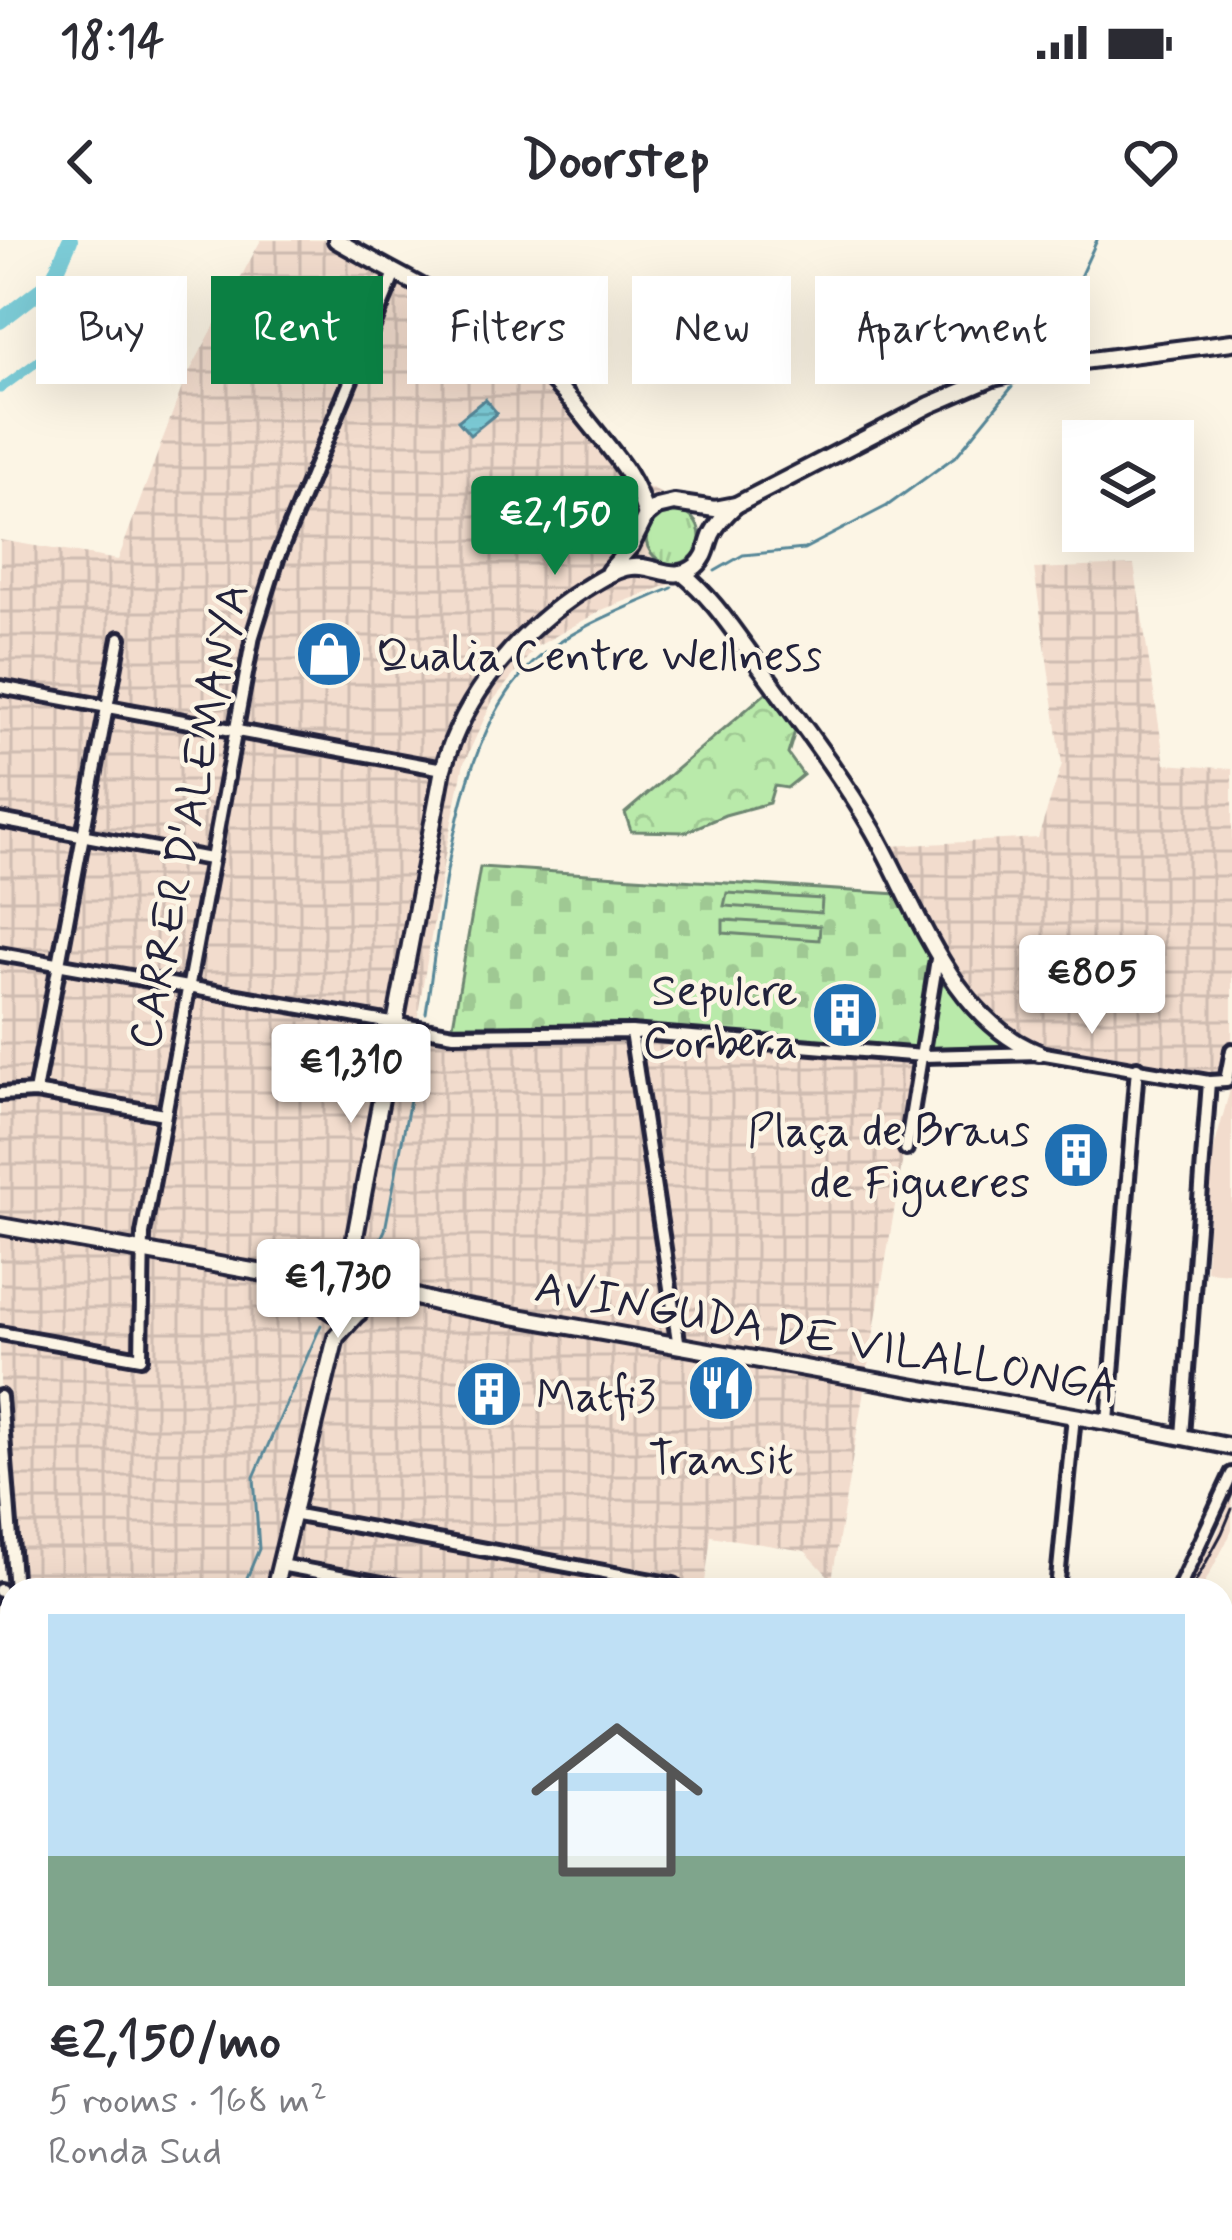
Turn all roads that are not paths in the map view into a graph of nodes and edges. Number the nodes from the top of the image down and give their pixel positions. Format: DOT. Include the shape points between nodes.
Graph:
graph roads {
  1 [pos="336,240"];
  2 [pos="395,273"];
  3 [pos="1232,342"];
  4 [pos="638,487"];
  5 [pos="671,503"];
  6 [pos="736,505"];
  7 [pos="690,507"];
  8 [pos="646,517"];
  9 [pos="638,535"];
  10 [pos="709,538"];
  11 [pos="702,560"];
  12 [pos="651,566"];
  13 [pos="682,573"];
  14 [pos="604,576"];
  15 [pos="710,598"];
  16 [pos="120,638"];
  17 [pos="0,687"];
  18 [pos="107,707"];
  19 [pos="235,729"];
  20 [pos="443,770"];
  21 [pos="0,820"];
  22 [pos="83,836"];
  23 [pos="210,859"];
  24 [pos="938,953"];
  25 [pos="0,954"];
  26 [pos="60,965"];
  27 [pos="188,987"];
  28 [pos="395,1025"];
  29 [pos="631,1033"];
  30 [pos="1007,1035"];
  31 [pos="1232,1050"];
  32 [pos="1039,1053"];
  33 [pos="997,1054"];
  34 [pos="923,1056"];
  35 [pos="1137,1068"];
  36 [pos="1209,1082"];
  37 [pos="35,1092"];
  38 [pos="0,1094"];
  39 [pos="164,1114"];
  40 [pos="906,1149"];
  41 [pos="0,1226"];
  42 [pos="356,1237"];
  43 [pos="142,1251"];
  44 [pos="331,1264"];
  45 [pos="367,1269"];
  46 [pos="275,1275"];
  47 [pos="410,1297"];
  48 [pos="323,1305"];
  49 [pos="362,1310"];
  50 [pos="0,1333"];
  51 [pos="336,1337"];
  52 [pos="679,1347"];
  53 [pos="0,1396"];
  54 [pos="1074,1416"];
  55 [pos="1108,1422"];
  56 [pos="1181,1436"];
  57 [pos="1232,1447"];
  58 [pos="1232,1474"];
  59 [pos="292,1514"];
  60 [pos="280,1565"];
  61 [pos="14,1578"];
  62 [pos="277,1578"];
  63 [pos="350,1578"];
  64 [pos="629,1578"];
  65 [pos="1059,1578"];
  66 [pos="1184,1578"];
  1 -- 2 [label="main road"];
  2 -- 4 [label="main road" via="537,365"];
  2 -- 19 [label="street, CARRER D'ALEMANYA" via="267,587"];
  3 -- 6 [label="main road" via="993,378"];
  4 -- 5 [label="main road"];
  4 -- 8 [label="main road"];
  5 -- 7 [label="main road"];
  5 -- 8 [label="main road"];
  6 -- 7 [label="main road"];
  6 -- 10 [label="main road"];
  7 -- 10 [label="main road"];
  8 -- 9 [label="main road"];
  9 -- 12 [label="main road"];
  9 -- 14 [label="main road"];
  10 -- 11 [label="main road"];
  11 -- 13 [label="main road"];
  11 -- 15 [label="main road"];
  12 -- 13 [label="main road"];
  12 -- 14 [label="main road"];
  13 -- 15 [label="main road"];
  14 -- 20 [label="main road" via="513,648 465,714"];
  15 -- 24 [label="main road" via="871,827"];
  16 -- 18 [label="street"];
  17 -- 18 [label="street"];
  18 -- 19 [label="street"];
  18 -- 22 [label="street"];
  19 -- 20 [label="street"];
  19 -- 23 [label="street, CARRER D'ALEMANYA"];
  20 -- 28 [label="main road"];
  21 -- 22 [label="street"];
  22 -- 23 [label="street"];
  22 -- 26 [label="street"];
  23 -- 27 [label="street, CARRER D'ALEMANYA"];
  24 -- 30 [label="main road" via="963,993"];
  24 -- 34 [label="street"];
  25 -- 26 [label="street"];
  26 -- 27 [label="street"];
  26 -- 37 [label="street"];
  27 -- 28 [label="street"];
  27 -- 39 [label="street, CARRER D'ALEMANYA"];
  28 -- 29 [label="street" via="454,1034"];
  28 -- 42 [label="main road"];
  29 -- 34 [label="street"];
  29 -- 52 [label="street"];
  30 -- 32 [label="main road"];
  30 -- 33 [label="street"];
  31 -- 36 [label="street" via="1226,1081"];
  32 -- 33 [label="street"];
  32 -- 35 [label="street"];
  33 -- 34 [label="street"];
  34 -- 40 [label="street"];
  35 -- 36 [label="street"];
  35 -- 55 [label="street"];
  36 -- 56 [label="street"];
  37 -- 38 [label="street"];
  37 -- 39 [label="street"];
  39 -- 43 [label="street, CARRER D'ALEMANYA"];
  41 -- 43 [label="main road"];
  42 -- 44 [label="main road"];
  42 -- 45 [label="main road"];
  43 -- 46 [label="main road"];
  43 -- 50 [label="street, CARRER D'ALEMANYA" via="141,1358"];
  44 -- 45 [label="main road" via="352,1259"];
  44 -- 46 [label="main road"];
  44 -- 48 [label="main road" via="317,1280"];
  45 -- 47 [label="main road, AVINGUDA DE VILALLONGA"];
  45 -- 49 [label="main road" via="374,1292"];
  46 -- 48 [label="main road"];
  47 -- 49 [label="main road, AVINGUDA DE VILALLONGA" via="381,1298"];
  47 -- 52 [label="main road, AVINGUDA DE VILALLONGA"];
  48 -- 49 [label="main road" via="341,1316"];
  48 -- 51 [label="main road"];
  49 -- 51 [label="main road"];
  51 -- 59 [label="main road"];
  52 -- 54 [label="main road, AVINGUDA DE VILALLONGA"];
  53 -- 61 [label="street"];
  54 -- 55 [label="main road, AVINGUDA DE VILALLONGA"];
  54 -- 65 [label="street"];
  55 -- 56 [label="main road, AVINGUDA DE VILALLONGA"];
  56 -- 57 [label="main road, AVINGUDA DE VILALLONGA"];
  58 -- 66 [label="street"];
  59 -- 60 [label="main road"];
  59 -- 64 [label="street"];
  60 -- 62 [label="main road"];
  60 -- 63 [label="street"];
}
